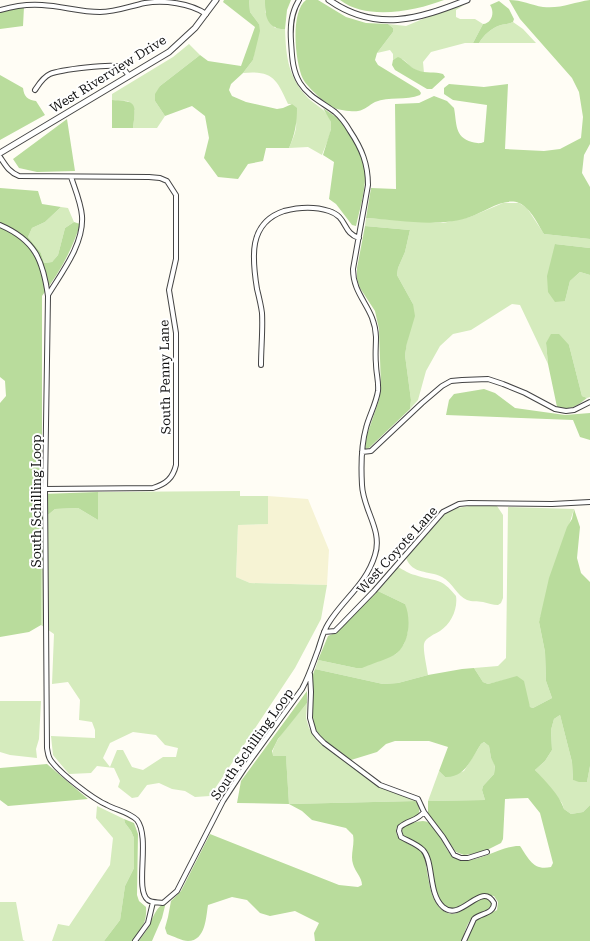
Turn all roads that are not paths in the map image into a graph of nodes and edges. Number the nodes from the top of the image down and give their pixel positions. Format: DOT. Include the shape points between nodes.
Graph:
graph roads {
  1 [pos="50,0"];
  2 [pos="216,0"];
  3 [pos="299,0"];
  4 [pos="329,0"];
  5 [pos="468,0"];
  6 [pos="49,5"];
  7 [pos="0,10"];
  8 [pos="206,14"];
  9 [pos="129,76"];
  10 [pos="35,90"];
  11 [pos="0,153"];
  12 [pos="0,157"];
  13 [pos="71,177"];
  14 [pos="0,225"];
  15 [pos="359,238"];
  16 [pos="48,296"];
  17 [pos="261,365"];
  18 [pos="590,402"];
  19 [pos="362,452"];
  20 [pos="45,489"];
  21 [pos="590,502"];
  22 [pos="324,632"];
  23 [pos="310,674"];
  24 [pos="424,812"];
  25 [pos="487,852"];
  26 [pos="153,902"];
  27 [pos="135,941"];
  28 [pos="464,941"];
  1 -- 6 [label="street"];
  2 -- 8 [label="street, West Riverview Drive"];
  3 -- 15 [label="street, South Schilling Loop" via="290,27 295,71 307,92 342,119 366,162 368,185"];
  4 -- 5 [label="street" via="347,11 370,19 388,21 407,20"];
  6 -- 7 [label="street" via="18,6"];
  6 -- 8 [label="street" via="101,12 152,2 176,3 198,8"];
  8 -- 9 [label="street, West Riverview Drive" via="169,52"];
  9 -- 10 [label="street" via="116,66 83,68 50,74"];
  9 -- 11 [label="street, West Riverview Drive"];
  12 -- 13 [label="street, South Penny Lane" via="11,173 19,176"];
  13 -- 16 [label="street" via="82,214 82,224 76,245"];
  13 -- 20 [label="street, South Penny Lane" via="160,178 170,184 176,195 176,259 169,290 176,333 176,465 170,479 163,485 153,488"];
  14 -- 16 [label="street, South Schilling Loop" via="19,235 36,254 45,275"];
  15 -- 17 [label="street" via="348,232 341,217 319,208 294,208 273,216 263,224 257,234 255,245 255,269 262,313"];
  15 -- 19 [label="street, South Schilling Loop" via="353,277 357,290 370,310 375,327 378,389 365,431"];
  16 -- 20 [label="street, South Schilling Loop"];
  18 -- 19 [label="street" via="566,412 488,379 451,382 442,386 422,403 371,451"];
  19 -- 22 [label="street, South Schilling Loop" via="362,490 378,544 369,570 359,587 332,618"];
  20 -- 26 [label="street, South Schilling Loop" via="48,755 63,774 98,801 136,819 141,827 143,839 144,896"];
  21 -- 22 [label="street, West Coyote Lane" via="469,503 450,507 437,518 341,625 334,631"];
  22 -- 23 [label="street, South Schilling Loop"];
  23 -- 24 [label="street" via="310,718 318,737 380,785 418,799"];
  23 -- 26 [label="street, South Schilling Loop" via="294,701 223,801 178,892 163,903"];
  24 -- 25 [label="street" via="454,855 468,858"];
  24 -- 28 [label="street" via="420,817 400,827 400,834 424,851 434,892 442,906 452,912 484,896 494,902 492,910 474,919"];
  26 -- 27 [label="street" via="148,922"];
}
